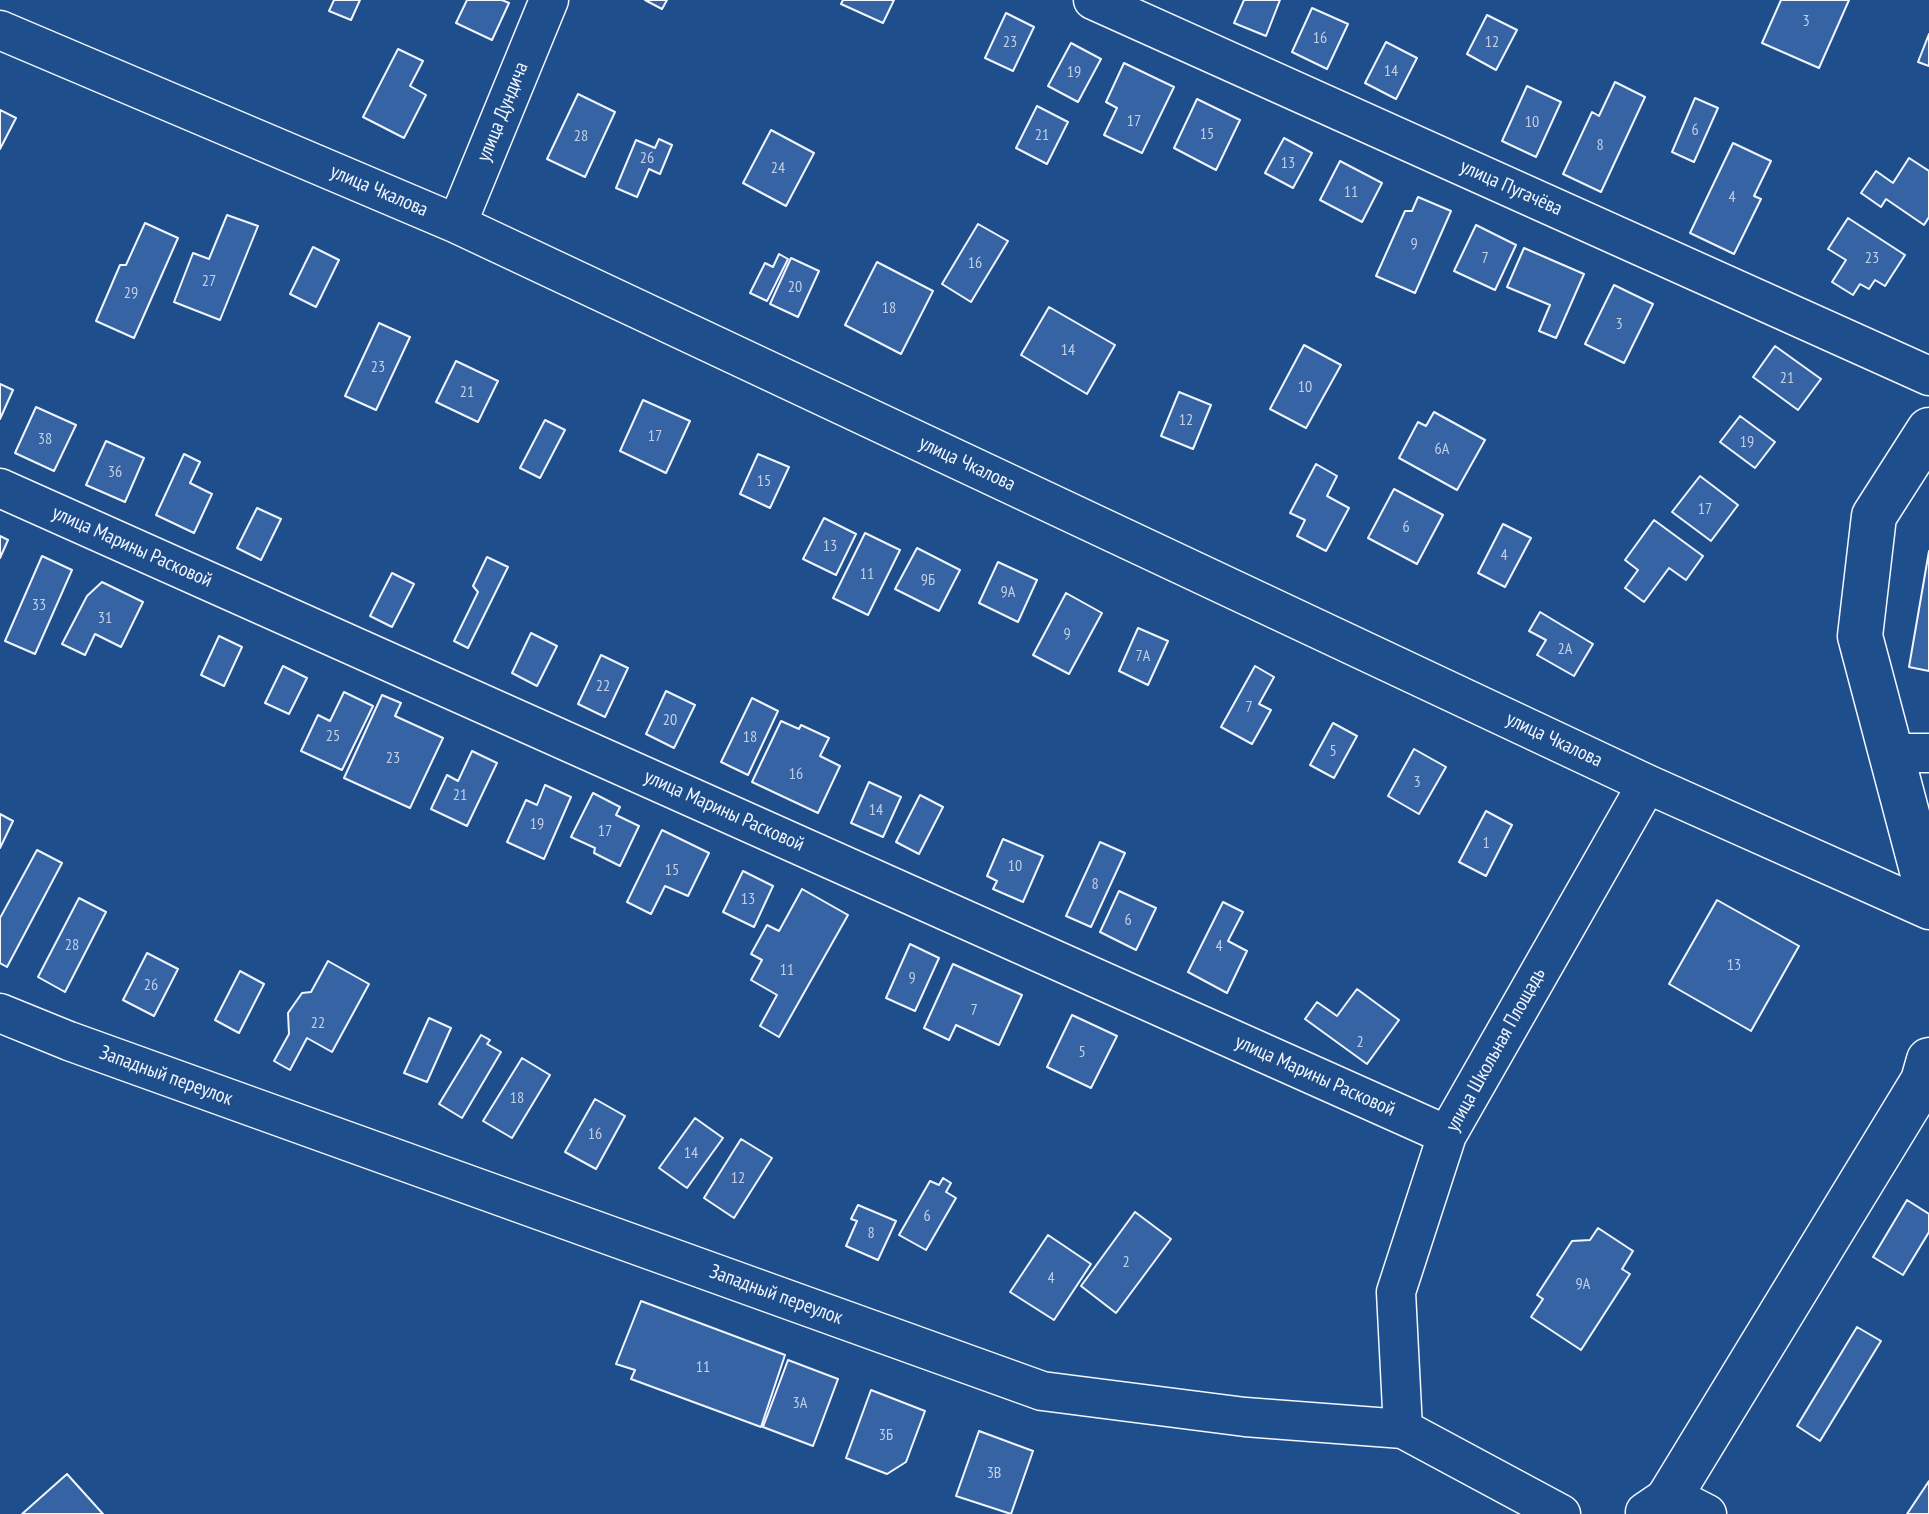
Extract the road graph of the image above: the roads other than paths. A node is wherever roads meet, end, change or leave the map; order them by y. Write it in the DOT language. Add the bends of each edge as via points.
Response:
graph roads {
  1 [pos="549,0"];
  2 [pos="1093,0"];
  3 [pos="0,30"];
  4 [pos="457,224"];
  5 [pos="1929,376"];
  6 [pos="1929,430"];
  7 [pos="0,488"];
  8 [pos="1909,753"];
  9 [pos="1647,784"];
  10 [pos="1929,897"];
  11 [pos="1929,910"];
  12 [pos="0,1013"];
  13 [pos="1929,1060"];
  14 [pos="1447,1135"];
  15 [pos="1403,1429"];
  16 [pos="1670,1509"];
  17 [pos="1561,1514"];
  1 -- 4 [label="street, улица Дундича"];
  2 -- 5 [label="street, улица Пугачёва"];
  3 -- 4 [label="street, улица Чкалова"];
  4 -- 9 [label="street, улица Чкалова"];
  6 -- 8 [label="main road" via="1874,516 1860,636"];
  7 -- 14 [label="street, улица Марины Расковой"];
  8 -- 10 [label="main road"];
  9 -- 11 [label="street, улица Чкалова"];
  9 -- 14 [label="street, улица Школьная Площадь"];
  12 -- 15 [label="street, Западный переулок" via="1042,1391 1245,1417"];
  13 -- 16 [label="main road" via="1923,1081"];
  14 -- 15 [label="street, улица Школьная Площадь" via="1396,1292"];
  15 -- 17 [label="street, Западный переулок"];
}
